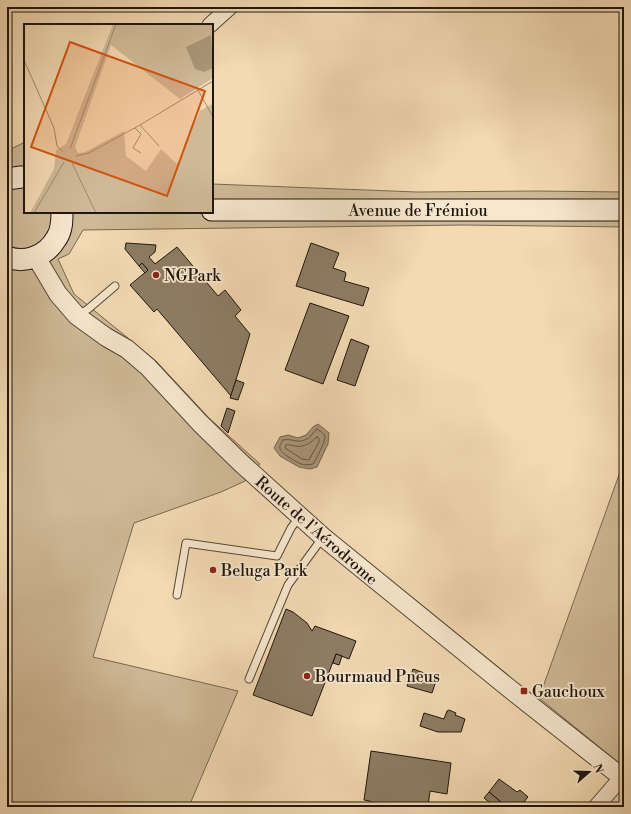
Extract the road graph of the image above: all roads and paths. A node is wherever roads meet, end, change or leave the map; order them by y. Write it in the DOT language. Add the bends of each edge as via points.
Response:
graph roads {
  1 [pos="230,7"];
  2 [pos="211,24"];
  3 [pos="24,177"];
  4 [pos="7,179"];
  5 [pos="213,210"];
  6 [pos="624,210"];
  7 [pos="62,213"];
  8 [pos="7,257"];
  9 [pos="36,257"];
  10 [pos="115,286"];
  11 [pos="77,316"];
  12 [pos="300,516"];
  13 [pos="323,537"];
  14 [pos="177,595"];
  15 [pos="249,680"];
  16 [pos="623,778"];
  17 [pos="596,807"];
  1 -- 2 [label="street"];
  3 -- 4 [label="main road"];
  5 -- 6 [label="main road, Avenue de Frémiou"];
  7 -- 9 [label="main road" via="62,226 57,239 48,250"];
  8 -- 9 [label="main road" via="24,260"];
  9 -- 11 [label="street, Route de l'Aérodrome" via="58,294"];
  10 -- 11 [label="lane"];
  11 -- 12 [label="street, Route de l'Aérodrome" via="148,366 205,428"];
  12 -- 13 [label="street, Route de l'Aérodrome"];
  12 -- 14 [label="lane" via="277,556 186,543"];
  13 -- 15 [label="lane" via="288,585"];
  13 -- 16 [label="street, Route de l'Aérodrome"];
  16 -- 17 [label="street"];
}
